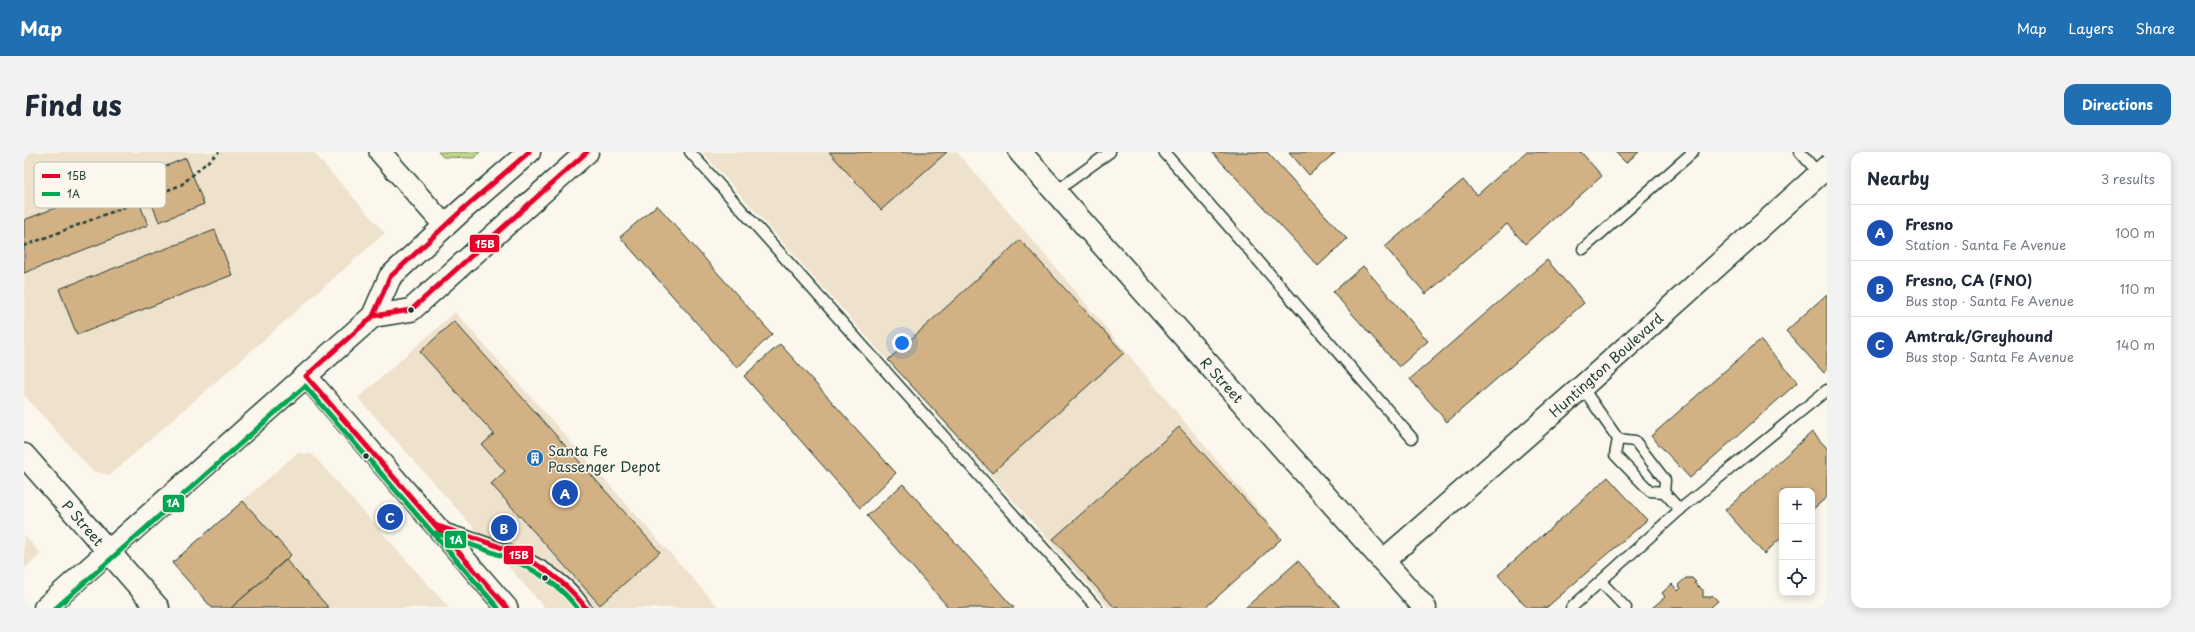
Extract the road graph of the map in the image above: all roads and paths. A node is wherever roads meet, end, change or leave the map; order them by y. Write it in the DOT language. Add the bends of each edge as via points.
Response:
graph roads {
  1 [pos="219,152"];
  2 [pos="380,152"];
  3 [pos="529,152"];
  4 [pos="587,152"];
  5 [pos="690,152"];
  6 [pos="1020,152"];
  7 [pos="1110,152"];
  8 [pos="1164,152"];
  9 [pos="1693,152"];
  10 [pos="1800,152"];
  11 [pos="1823,171"];
  12 [pos="166,191"];
  13 [pos="1056,192"];
  14 [pos="122,208"];
  15 [pos="445,226"];
  16 [pos="24,246"];
  17 [pos="1582,249"];
  18 [pos="373,316"];
  19 [pos="306,376"];
  20 [pos="1582,387"];
  21 [pos="1827,390"];
  22 [pos="1412,438"];
  23 [pos="1618,439"];
  24 [pos="24,455"];
  25 [pos="1664,492"];
  26 [pos="1680,510"];
  27 [pos="435,525"];
  28 [pos="108,551"];
  29 [pos="1383,561"];
  30 [pos="1601,582"];
  31 [pos="45,608"];
  32 [pos="158,608"];
  33 [pos="507,608"];
  34 [pos="586,608"];
  35 [pos="1097,608"];
  36 [pos="1425,608"];
  37 [pos="1571,608"];
  38 [pos="1626,608"];
  1 -- 12 [label="path" via="181,185"];
  2 -- 15 [label="street"];
  3 -- 15 [label="street"];
  4 -- 18 [label="street" via="411,310"];
  5 -- 35 [label="lane"];
  6 -- 13 [label="street, R Street"];
  7 -- 13 [label="lane"];
  8 -- 22 [label="lane"];
  9 -- 17 [label="lane"];
  10 -- 11 [label="lane"];
  11 -- 20 [label="street, Huntington Boulevard"];
  13 -- 29 [label="street, R Street"];
  14 -- 16 [label="path"];
  15 -- 18 [label="street" via="390,277"];
  18 -- 19 [label="street"];
  19 -- 27 [label="street"];
  19 -- 28 [label="street"];
  20 -- 23 [label="lane"];
  20 -- 29 [label="street, Huntington Boulevard"];
  21 -- 26 [label="lane"];
  23 -- 25 [label="lane" via="1635,441 1665,480"];
  23 -- 25 [label="lane" via="1615,455 1650,491"];
  24 -- 28 [label="street, P Street"];
  25 -- 26 [label="lane"];
  26 -- 30 [label="lane"];
  27 -- 33 [label="street"];
  27 -- 34 [label="lane" via="536,563 567,584"];
  28 -- 31 [label="street"];
  28 -- 32 [label="street, P Street"];
  29 -- 36 [label="street, R Street"];
  30 -- 37 [label="lane"];
  30 -- 38 [label="lane"];
}
